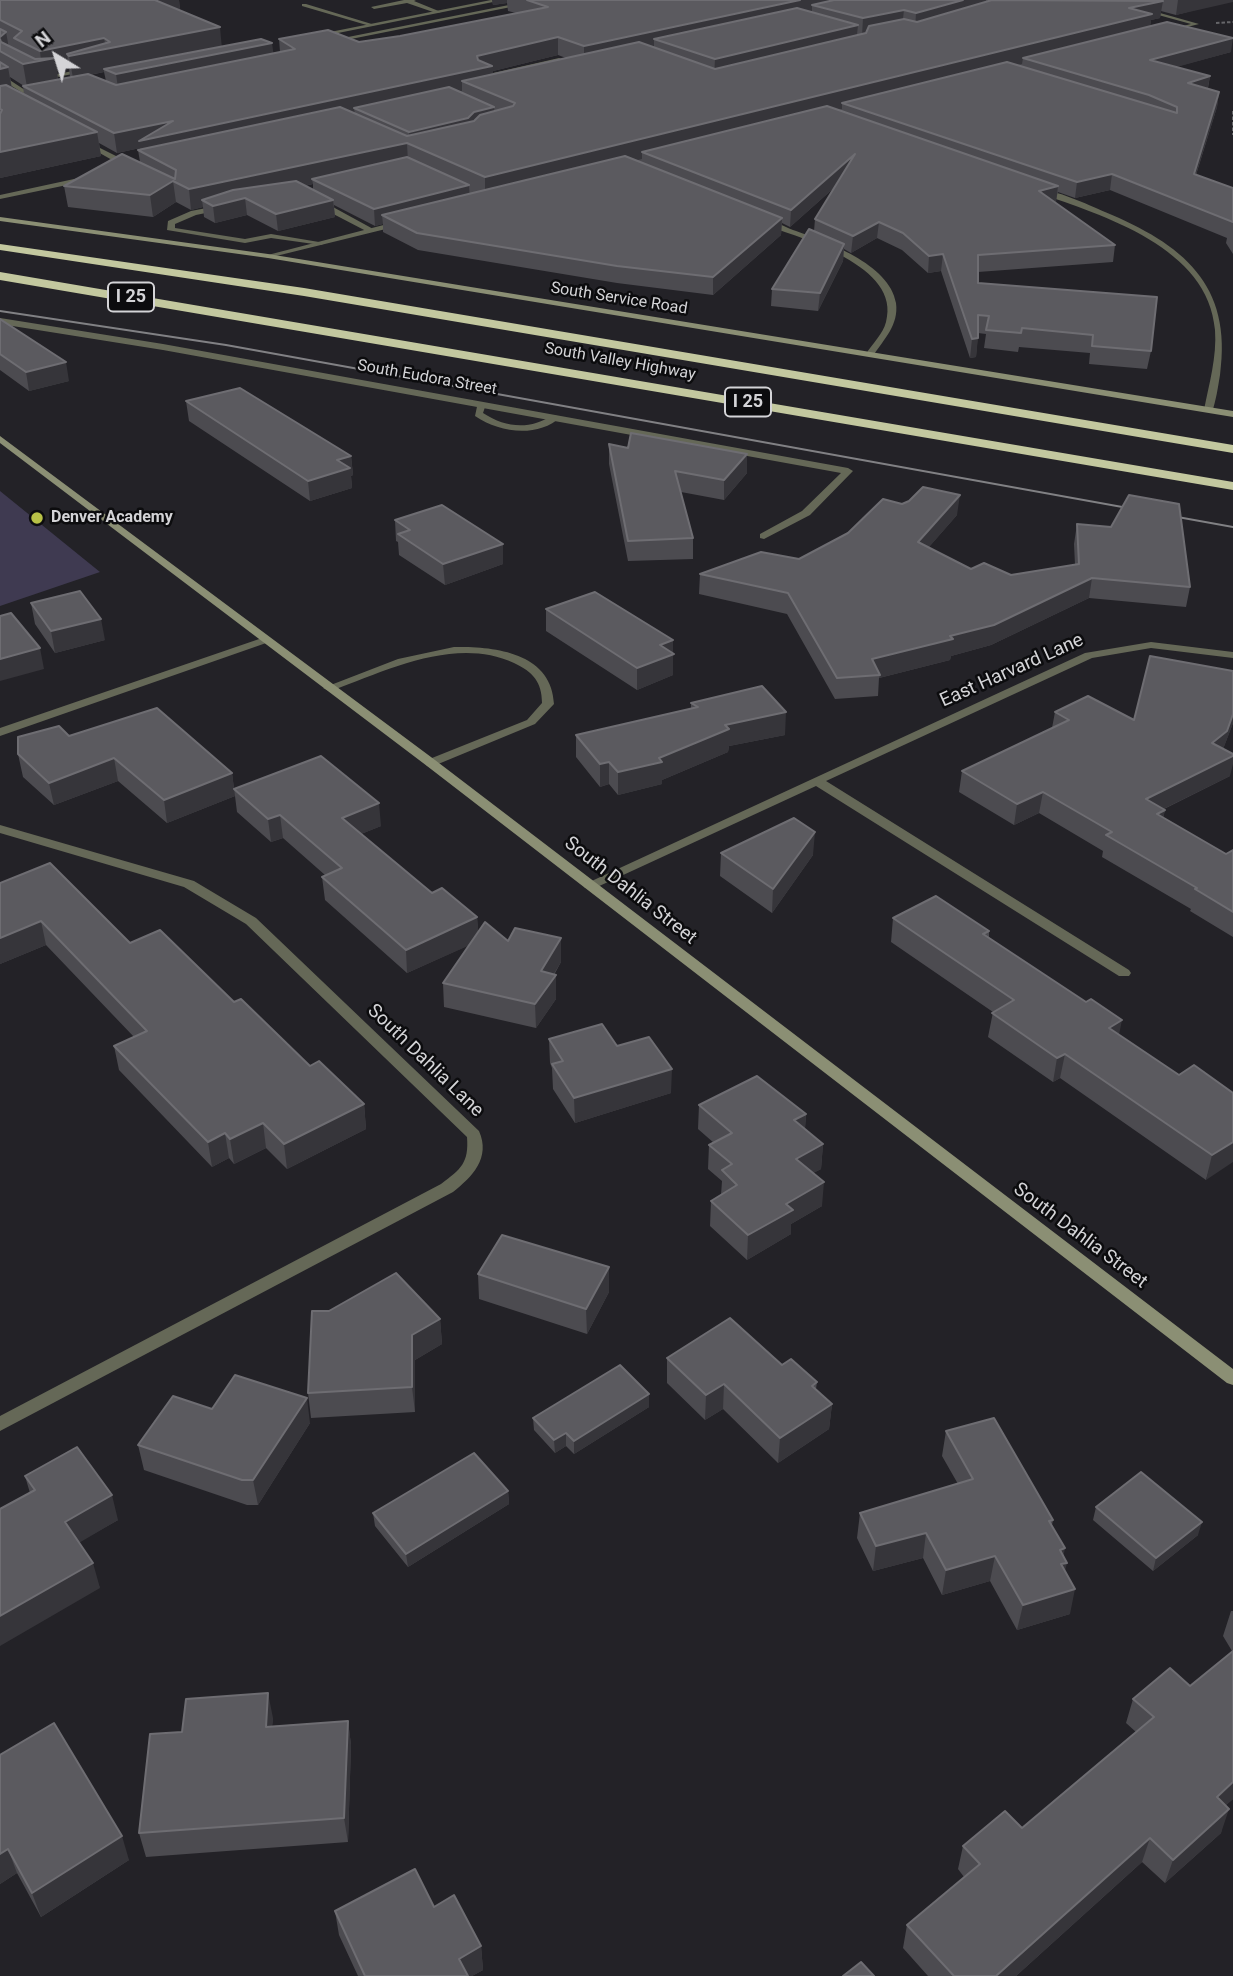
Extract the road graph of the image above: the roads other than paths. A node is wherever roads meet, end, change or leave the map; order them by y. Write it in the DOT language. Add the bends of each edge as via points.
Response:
graph roads {
  1 [pos="500,0"];
  2 [pos="543,0"];
  3 [pos="1107,0"];
  4 [pos="410,1"];
  5 [pos="304,5"];
  6 [pos="374,7"];
  7 [pos="438,12"];
  8 [pos="395,20"];
  9 [pos="372,25"];
  10 [pos="410,26"];
  11 [pos="429,33"];
  12 [pos="325,34"];
  13 [pos="1156,34"];
  14 [pos="313,36"];
  15 [pos="340,40"];
  16 [pos="315,45"];
  17 [pos="359,47"];
  18 [pos="95,68"];
  19 [pos="572,72"];
  20 [pos="0,76"];
  21 [pos="495,81"];
  22 [pos="72,83"];
  23 [pos="37,90"];
  24 [pos="25,92"];
  25 [pos="16,94"];
  26 [pos="73,136"];
  27 [pos="145,166"];
  28 [pos="131,169"];
  29 [pos="115,172"];
  30 [pos="102,175"];
  31 [pos="139,176"];
  32 [pos="1026,186"];
  33 [pos="0,197"];
  34 [pos="311,199"];
  35 [pos="230,205"];
  36 [pos="0,219"];
  37 [pos="757,219"];
  38 [pos="409,221"];
  39 [pos="171,230"];
  40 [pos="371,230"];
  41 [pos="155,239"];
  42 [pos="321,243"];
  43 [pos="0,245"];
  44 [pos="268,256"];
  45 [pos="0,276"];
  46 [pos="0,289"];
  47 [pos="262,318"];
  48 [pos="0,321"];
  49 [pos="870,354"];
  50 [pos="481,404"];
  51 [pos="1209,410"];
  52 [pos="1233,414"];
  53 [pos="556,418"];
  54 [pos="0,439"];
  55 [pos="1233,449"];
  56 [pos="1233,486"];
  57 [pos="764,536"];
  58 [pos="265,640"];
  59 [pos="1233,655"];
  60 [pos="329,688"];
  61 [pos="0,732"];
  62 [pos="431,763"];
  63 [pos="817,781"];
  64 [pos="0,830"];
  65 [pos="590,885"];
  66 [pos="1124,973"];
  67 [pos="1233,1378"];
  68 [pos="0,1424"];
  1 -- 7 [label="street"];
  2 -- 10 [label="street"];
  3 -- 13 [label="street" via="1196,23"];
  4 -- 6 [label="street"];
  4 -- 7 [label="street"];
  5 -- 9 [label="street"];
  7 -- 8 [label="street"];
  8 -- 9 [label="street"];
  8 -- 10 [label="street"];
  9 -- 12 [label="street"];
  10 -- 11 [label="street"];
  10 -- 15 [label="street"];
  12 -- 14 [label="street"];
  12 -- 15 [label="street"];
  15 -- 16 [label="street"];
  15 -- 17 [label="street"];
  18 -- 22 [label="street" via="53,76"];
  19 -- 21 [label="street" via="585,69 559,60 483,76"];
  20 -- 24 [label="street"];
  23 -- 24 [label="street"];
  24 -- 25 [label="street"];
  26 -- 28 [label="street"];
  27 -- 28 [label="street"];
  28 -- 29 [label="street"];
  28 -- 31 [label="street"];
  30 -- 33 [label="street"];
  32 -- 51 [label="street" via="1139,229 1204,281 1219,321"];
  34 -- 40 [label="street"];
  35 -- 39 [label="street" via="182,218 171,223"];
  36 -- 41 [label="street, South Service Road"];
  37 -- 49 [label="street" via="834,250 876,273 892,297 891,323"];
  38 -- 40 [label="street"];
  39 -- 41 [label="street"];
  39 -- 42 [label="street" via="244,241 271,236"];
  40 -- 42 [label="street"];
  41 -- 44 [label="street, South Service Road"];
  42 -- 44 [label="street"];
  43 -- 55 [label="highway, South Valley Highway / I 25"];
  44 -- 49 [label="street, South Service Road"];
  45 -- 47 [label="highway, South Valley Highway / I 25"];
  46 -- 47 [label="highway"];
  47 -- 56 [label="highway, South Valley Highway / I 25"];
  48 -- 50 [label="street, South Eudora Street"];
  49 -- 51 [label="street, South Service Road"];
  50 -- 53 [label="street, South Eudora Street"];
  50 -- 53 [label="street" via="478,414 484,420 540,428"];
  51 -- 52 [label="street, South Service Road"];
  53 -- 57 [label="street, South Eudora Street" via="848,471 806,513"];
  54 -- 58 [label="street, South Dahlia Street"];
  58 -- 60 [label="street, South Dahlia Street"];
  58 -- 61 [label="street"];
  59 -- 63 [label="street, East Harvard Lane" via="1151,645 1089,655"];
  60 -- 62 [label="street, South Dahlia Street"];
  60 -- 62 [label="street" via="394,665 472,650 500,652 537,671 548,686 548,704 531,722"];
  62 -- 65 [label="street, South Dahlia Street"];
  63 -- 65 [label="street, East Harvard Lane"];
  63 -- 66 [label="street"];
  64 -- 68 [label="street, South Dahlia Lane" via="189,884 251,921 474,1135 476,1152 472,1169 447,1188"];
  65 -- 67 [label="street, South Dahlia Street"];
}
